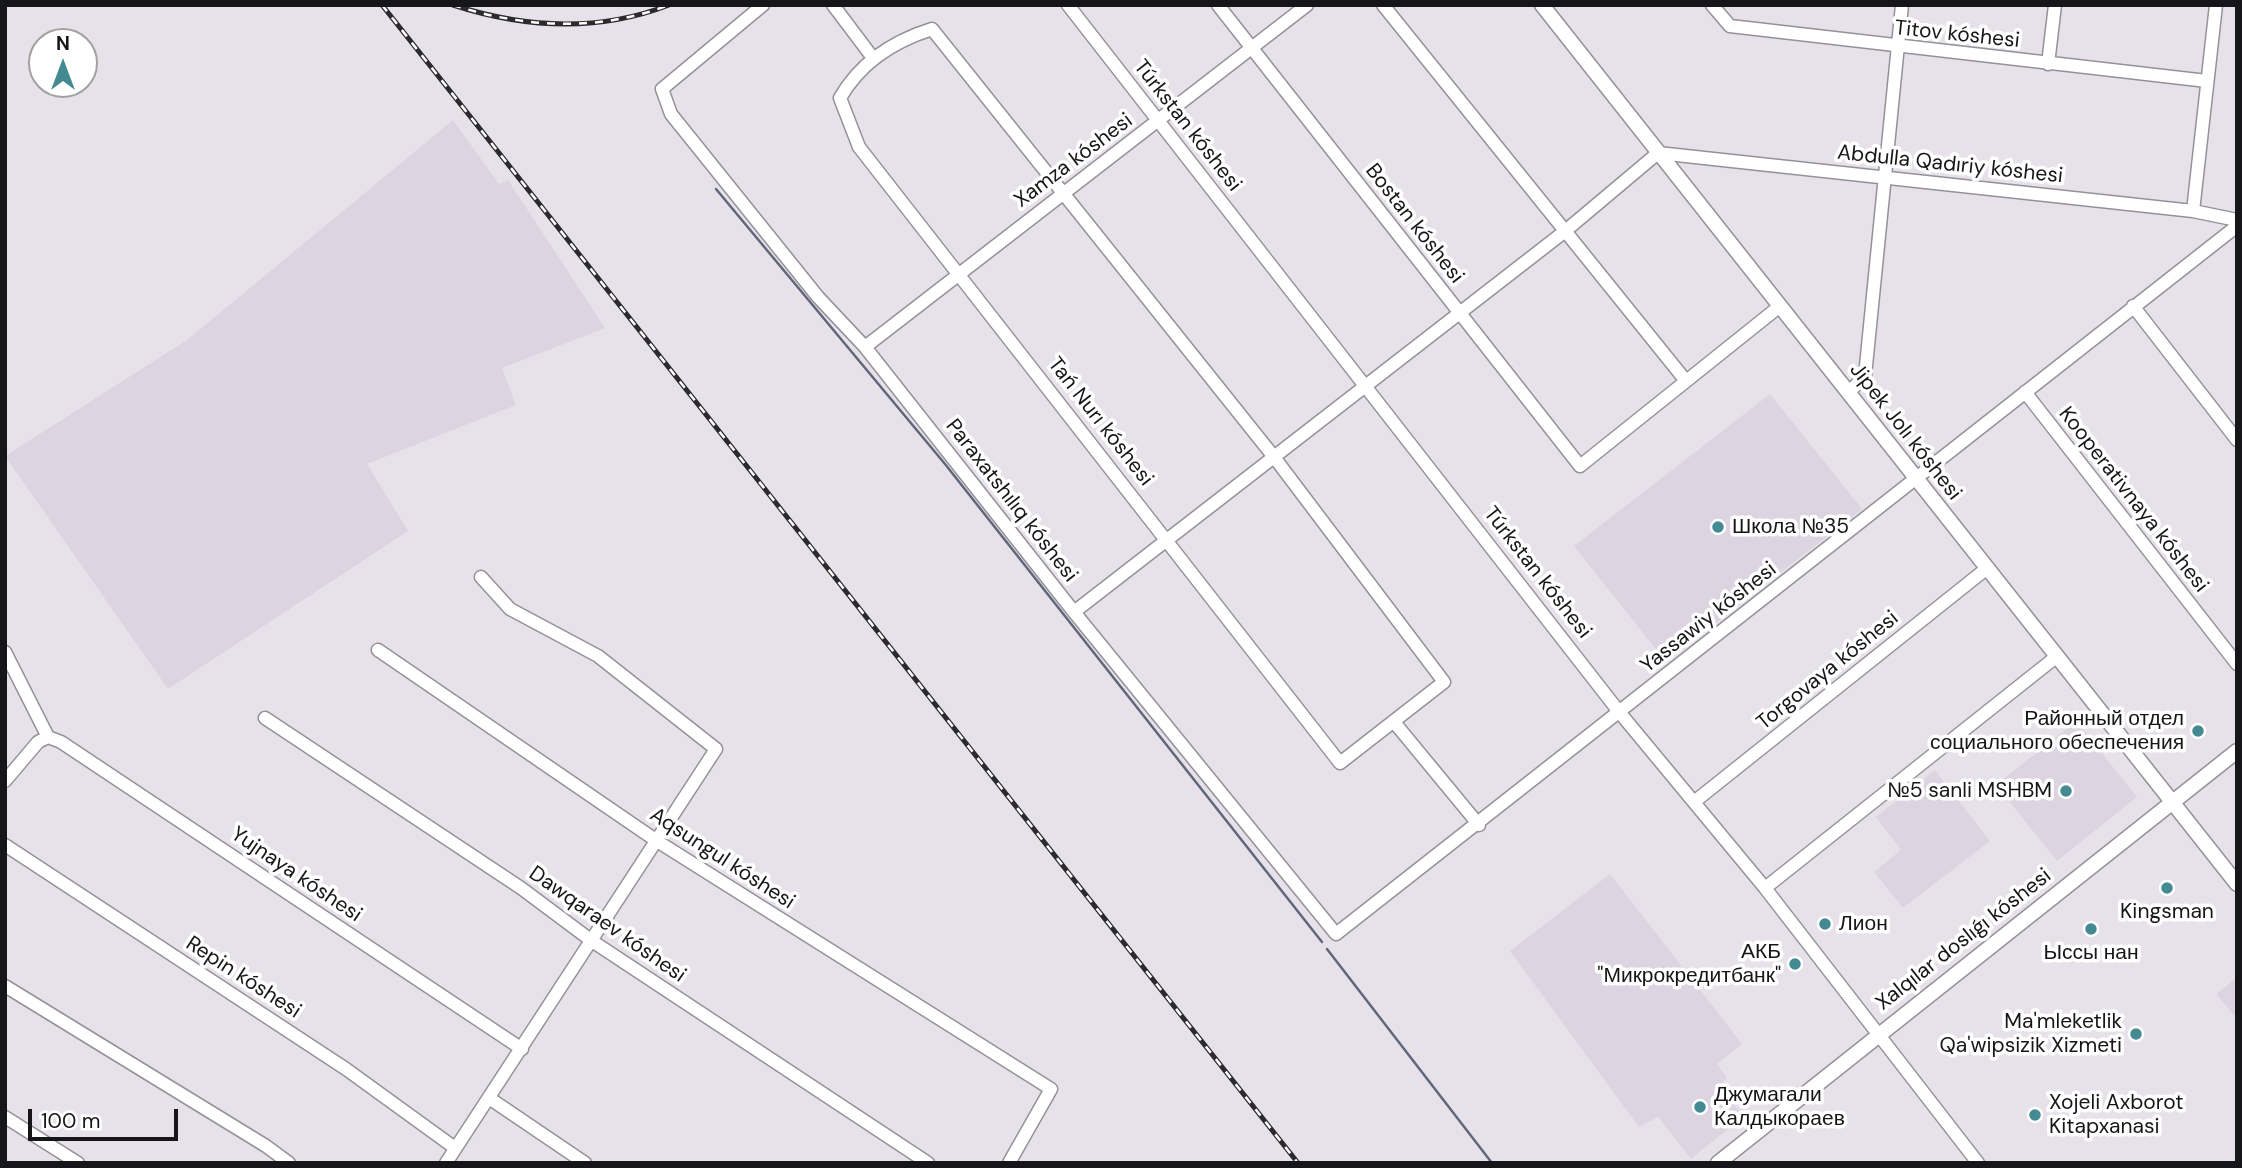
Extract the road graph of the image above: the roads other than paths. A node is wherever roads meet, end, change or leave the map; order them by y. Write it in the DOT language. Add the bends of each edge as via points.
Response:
graph roads {
  1 [pos="762,5"];
  2 [pos="833,5"];
  3 [pos="1068,5"];
  4 [pos="1218,5"];
  5 [pos="1307,5"];
  6 [pos="1383,5"];
  7 [pos="1542,5"];
  8 [pos="1712,5"];
  9 [pos="1902,5"];
  10 [pos="2055,5"];
  11 [pos="2216,5"];
  12 [pos="1253,48"];
  13 [pos="1897,48"];
  14 [pos="873,58"];
  15 [pos="2048,64"];
  16 [pos="2207,81"];
  17 [pos="1159,121"];
  18 [pos="1658,153"];
  19 [pos="1883,176"];
  20 [pos="1064,192"];
  21 [pos="2193,211"];
  22 [pos="2237,220"];
  23 [pos="2237,226"];
  24 [pos="1564,232"];
  25 [pos="959,273"];
  26 [pos="1780,306"];
  27 [pos="2133,306"];
  28 [pos="1459,313"];
  29 [pos="865,347"];
  30 [pos="1686,381"];
  31 [pos="1367,385"];
  32 [pos="2025,392"];
  33 [pos="1848,393"];
  34 [pos="2237,440"];
  35 [pos="1273,457"];
  36 [pos="1916,478"];
  37 [pos="1168,540"];
  38 [pos="1986,569"];
  39 [pos="481,578"];
  40 [pos="1074,612"];
  41 [pos="378,650"];
  42 [pos="5,652"];
  43 [pos="2056,657"];
  44 [pos="2237,664"];
  45 [pos="1620,713"];
  46 [pos="265,718"];
  47 [pos="1394,722"];
  48 [pos="48,737"];
  49 [pos="2237,751"];
  50 [pos="5,781"];
  51 [pos="1694,802"];
  52 [pos="2172,803"];
  53 [pos="1479,825"];
  54 [pos="657,841"];
  55 [pos="5,845"];
  56 [pos="2237,884"];
  57 [pos="1765,888"];
  58 [pos="1336,934"];
  59 [pos="592,941"];
  60 [pos="5,986"];
  61 [pos="1877,1036"];
  62 [pos="522,1049"];
  63 [pos="489,1098"];
  64 [pos="5,1117"];
  65 [pos="456,1148"];
  66 [pos="78,1163"];
  67 [pos="289,1163"];
  68 [pos="446,1163"];
  69 [pos="585,1163"];
  70 [pos="928,1163"];
  71 [pos="1009,1163"];
  72 [pos="1718,1163"];
  73 [pos="1978,1163"];
  1 -- 29 [label="street, Paraxatshılıq kóshesi" via="662,89 671,114 818,297"];
  2 -- 14 [label="street"];
  3 -- 17 [label="street, Túrkstan kóshesi"];
  4 -- 12 [label="street, Bostan kóshesi"];
  5 -- 12 [label="street, Xamza kóshesi"];
  6 -- 24 [label="street"];
  7 -- 18 [label="street, Jipek Jolı kóshesi"];
  8 -- 13 [label="street, Titov kóshesi" via="1730,26"];
  9 -- 13 [label="street"];
  10 -- 15 [label="street"];
  11 -- 16 [label="street"];
  12 -- 17 [label="street, Xamza kóshesi"];
  12 -- 28 [label="street, Bostan kóshesi"];
  13 -- 15 [label="street, Titov kóshesi"];
  13 -- 19 [label="street"];
  14 -- 20 [label="street" via="932,29"];
  14 -- 25 [label="street, Tań Nurı kóshesi" via="840,98 859,147"];
  15 -- 16 [label="street, Titov kóshesi"];
  16 -- 21 [label="street"];
  17 -- 20 [label="street, Xamza kóshesi"];
  17 -- 31 [label="street, Túrkstan kóshesi"];
  18 -- 19 [label="street, Abdulla Qadıriy kóshesi"];
  18 -- 24 [label="street"];
  18 -- 26 [label="street, Jipek Jolı kóshesi"];
  19 -- 21 [label="street, Abdulla Qadıriy kóshesi"];
  19 -- 33 [label="street" via="1865,376"];
  20 -- 25 [label="street, Xamza kóshesi"];
  20 -- 35 [label="street"];
  21 -- 22 [label="street, Abdulla Qadıriy kóshesi"];
  23 -- 27 [label="street, Yassawiy kóshesi"];
  24 -- 28 [label="street"];
  24 -- 30 [label="street"];
  25 -- 29 [label="street, Xamza kóshesi"];
  25 -- 37 [label="street, Tań Nurı kóshesi"];
  26 -- 30 [label="street"];
  26 -- 33 [label="street, Jipek Jolı kóshesi"];
  27 -- 32 [label="street, Yassawiy kóshesi"];
  27 -- 34 [label="street"];
  28 -- 30 [label="street, Bostan kóshesi" via="1580,466"];
  28 -- 31 [label="street"];
  29 -- 40 [label="street, Paraxatshılıq kóshesi"];
  31 -- 35 [label="street"];
  31 -- 45 [label="street, Túrkstan kóshesi"];
  32 -- 36 [label="street, Yassawiy kóshesi"];
  32 -- 44 [label="street, Kooperativnaya kóshesi"];
  33 -- 36 [label="street, Jipek Jolı kóshesi"];
  35 -- 37 [label="street"];
  35 -- 47 [label="street" via="1444,682"];
  36 -- 38 [label="street, Jipek Jolı kóshesi"];
  36 -- 45 [label="street, Yassawiy kóshesi"];
  37 -- 40 [label="street"];
  37 -- 47 [label="street, Tań Nurı kóshesi" via="1340,763"];
  38 -- 43 [label="street, Jipek Jolı kóshesi"];
  38 -- 51 [label="street, Torgovaya kóshesi"];
  39 -- 54 [label="street" via="510,609 598,656 716,749"];
  40 -- 58 [label="street, Paraxatshılıq kóshesi"];
  41 -- 54 [label="street, Aqsungul kóshesi"];
  42 -- 48 [label="street"];
  43 -- 52 [label="street, Jipek Jolı kóshesi"];
  43 -- 57 [label="street"];
  45 -- 51 [label="street, Túrkstan kóshesi"];
  45 -- 53 [label="street, Yassawiy kóshesi"];
  46 -- 59 [label="street, Dawqaraev kóshesi" via="521,888"];
  47 -- 53 [label="street"];
  48 -- 50 [label="street" via="38,742"];
  48 -- 62 [label="street, Yujnaya kóshesi"];
  49 -- 52 [label="street, Xalqılar doslıǵı kóshesi"];
  51 -- 57 [label="street, Túrkstan kóshesi"];
  52 -- 56 [label="street, Jipek Jolı kóshesi"];
  52 -- 61 [label="street, Xalqılar doslıǵı kóshesi"];
  53 -- 58 [label="street, Yassawiy kóshesi"];
  54 -- 59 [label="street"];
  54 -- 71 [label="street, Aqsungul kóshesi" via="1051,1089"];
  55 -- 65 [label="street, Repin kóshesi" via="346,1069"];
  57 -- 61 [label="street, Túrkstan kóshesi"];
  59 -- 62 [label="street"];
  59 -- 70 [label="street, Dawqaraev kóshesi"];
  60 -- 67 [label="street"];
  61 -- 72 [label="street, Xalqılar doslıǵı kóshesi"];
  61 -- 73 [label="street, Túrkstan kóshesi"];
  62 -- 63 [label="street"];
  63 -- 65 [label="street"];
  63 -- 69 [label="street"];
  64 -- 66 [label="street"];
  65 -- 68 [label="street"];
}
